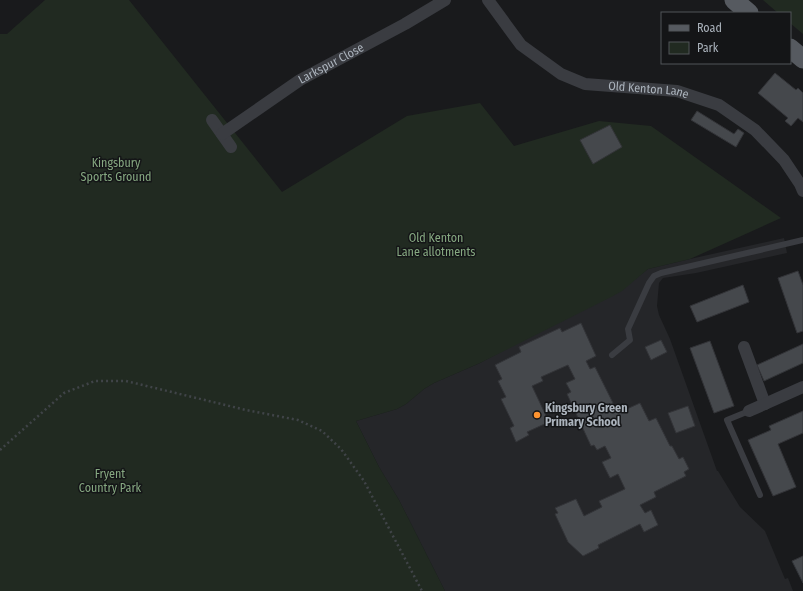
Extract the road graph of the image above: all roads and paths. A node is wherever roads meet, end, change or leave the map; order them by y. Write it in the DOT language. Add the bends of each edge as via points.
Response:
graph roads {
  1 [pos="445,0"];
  2 [pos="488,0"];
  3 [pos="734,0"];
  4 [pos="748,12"];
  5 [pos="791,49"];
  6 [pos="803,59"];
  7 [pos="212,120"];
  8 [pos="222,134"];
  9 [pos="231,148"];
  10 [pos="803,190"];
  11 [pos="803,240"];
  12 [pos="744,347"];
  13 [pos="612,355"];
  14 [pos="803,387"];
  15 [pos="765,404"];
  16 [pos="749,411"];
  17 [pos="0,450"];
  18 [pos="760,495"];
  19 [pos="422,591"];
  1 -- 8 [label="street, Larkspur Close" via="300,80"];
  2 -- 10 [label="street, Old Kenton Lane" via="521,45 561,74 585,84 677,91 719,105 755,130 784,160"];
  3 -- 4 [label="main road"];
  5 -- 6 [label="main road"];
  7 -- 8 [label="street"];
  8 -- 9 [label="street"];
  11 -- 13 [label="lane" via="654,276 628,330 630,340"];
  12 -- 15 [label="street"];
  14 -- 15 [label="street"];
  15 -- 16 [label="street"];
  16 -- 18 [label="lane" via="728,420"];
  17 -- 19 [label="path" via="64,393 95,381 126,381 298,420 322,431 341,449 364,482"];
}
